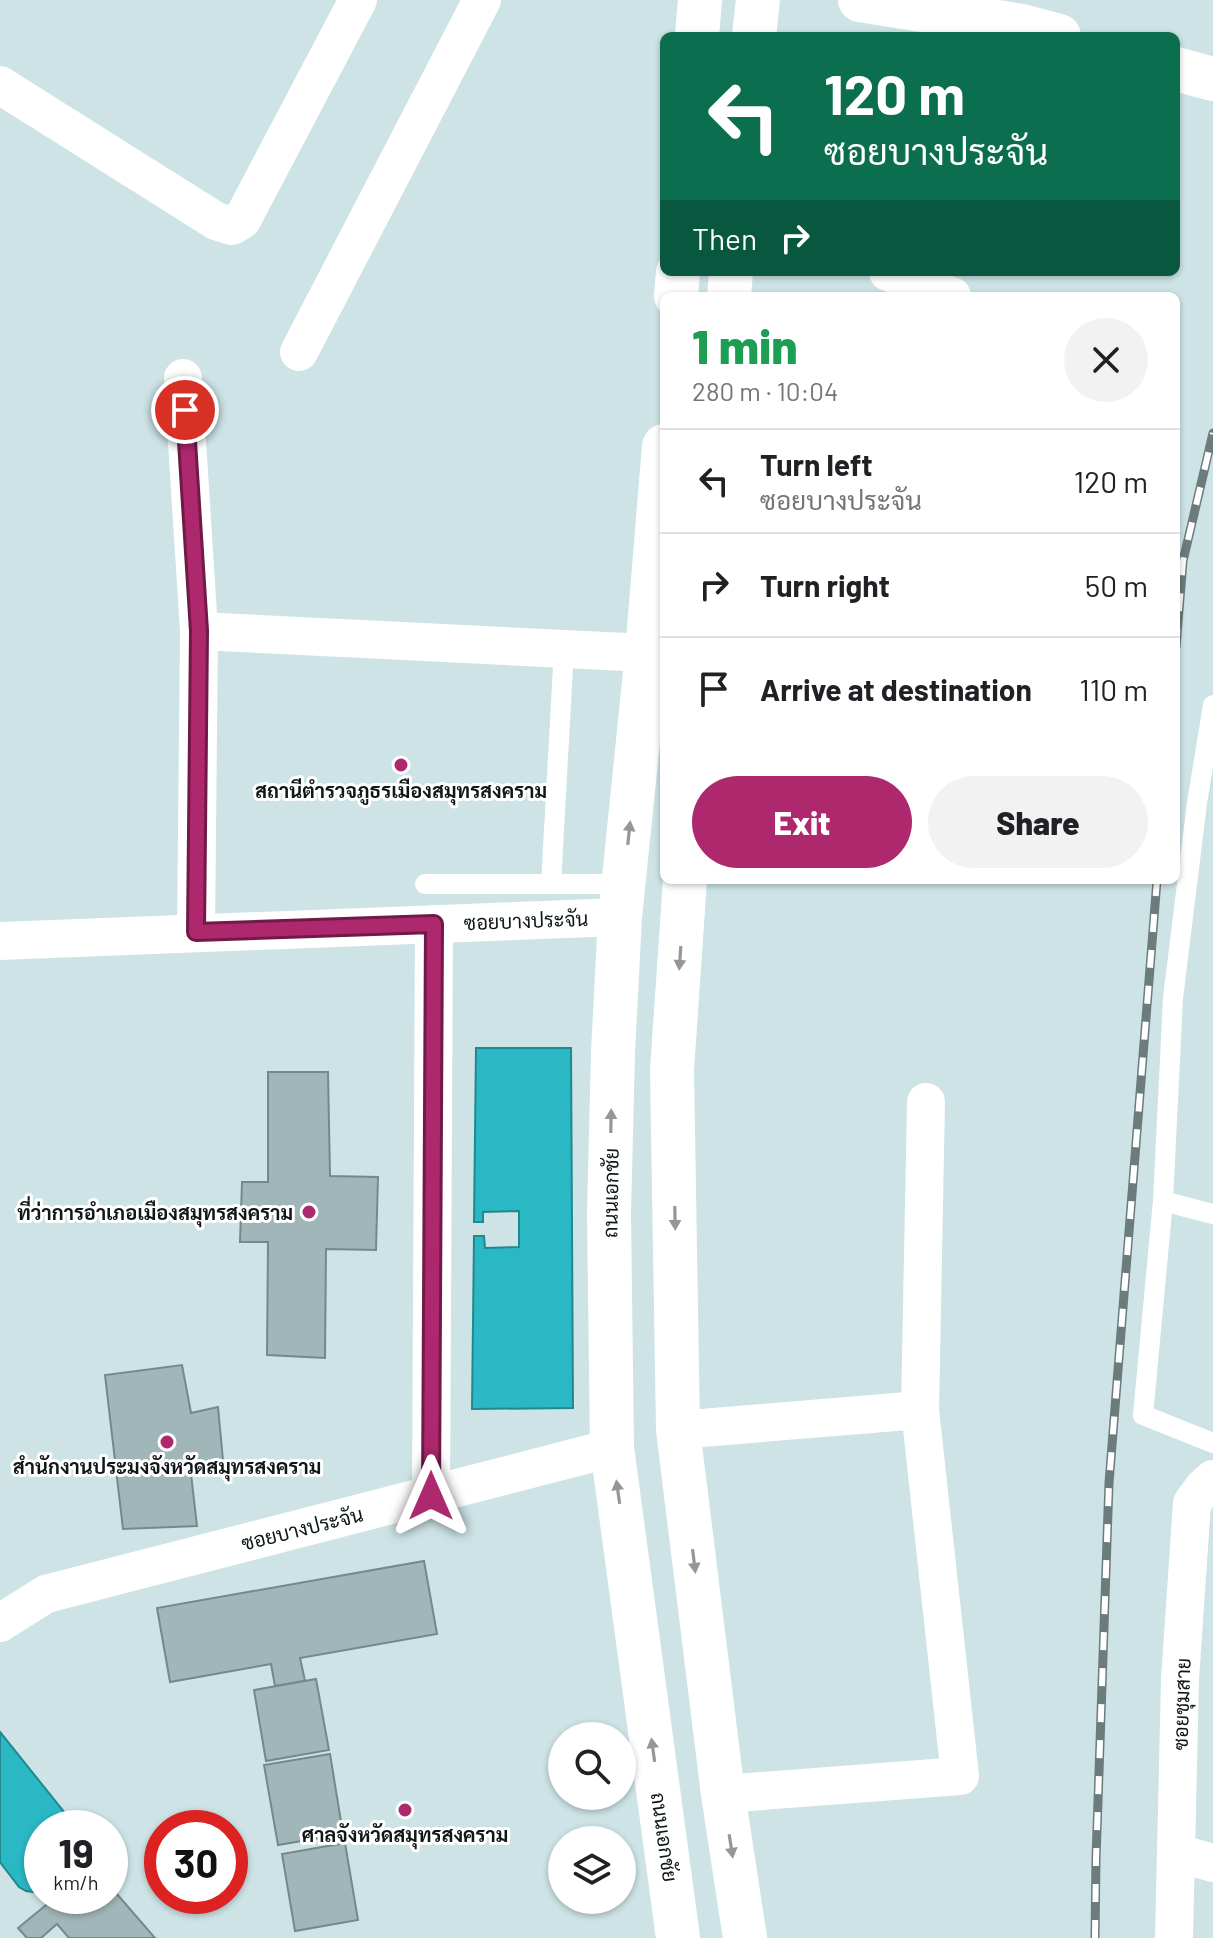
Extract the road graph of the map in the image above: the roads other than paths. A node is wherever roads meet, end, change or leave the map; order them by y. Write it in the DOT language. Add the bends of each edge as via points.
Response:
graph roads {
  1 [pos="358,0"];
  2 [pos="482,0"];
  3 [pos="700,0"];
  4 [pos="758,0"];
  5 [pos="860,0"];
  6 [pos="697,32"];
  7 [pos="754,32"];
  8 [pos="1044,32"];
  9 [pos="1180,70"];
  10 [pos="1213,79"];
  11 [pos="0,85"];
  12 [pos="899,276"];
  13 [pos="941,292"];
  14 [pos="299,352"];
  15 [pos="183,378"];
  16 [pos="660,495"];
  17 [pos="199,631"];
  18 [pos="564,649"];
  19 [pos="647,653"];
  20 [pos="1213,705"];
  21 [pos="425,884"];
  22 [pos="551,884"];
  23 [pos="685,884"];
  24 [pos="622,901"];
  25 [pos="434,924"];
  26 [pos="196,932"];
  27 [pos="0,941"];
  28 [pos="926,1102"];
  29 [pos="1163,1201"];
  30 [pos="1213,1214"];
  31 [pos="920,1410"];
  32 [pos="678,1430"];
  33 [pos="1213,1443"];
  34 [pos="612,1448"];
  35 [pos="1213,1479"];
  36 [pos="431,1496"];
  37 [pos="0,1623"];
  38 [pos="1197,1676"];
  39 [pos="723,1794"];
  40 [pos="1195,1858"];
  41 [pos="678,1938"];
  42 [pos="745,1938"];
  43 [pos="1174,1938"];
  1 -- 11 [label="street" via="242,220 232,226 216,221"];
  2 -- 14 [label="street"];
  3 -- 6 [label="main road"];
  4 -- 7 [label="main road"];
  5 -- 8 [label="main road"];
  9 -- 10 [label="main road"];
  12 -- 13 [label="street"];
  15 -- 17 [label="street"];
  16 -- 19 [label="main road, ถนนเอกชัย"];
  17 -- 18 [label="street"];
  17 -- 26 [label="street"];
  18 -- 19 [label="street"];
  18 -- 22 [label="lane"];
  24 -- 19 [label="main road, ถนนเอกชัย, one-way"];
  20 -- 29 [label="lane" via="1173,998"];
  21 -- 22 [label="lane"];
  22 -- 24 [label="lane"];
  23 -- 32 [label="main road, one-way" via="672,1070"];
  24 -- 25 [label="street, ซอยบางประจัน"];
  34 -- 24 [label="main road, ถนนเอกชัย, one-way" via="609,1214"];
  25 -- 26 [label="street, ซอยบางประจัน"];
  25 -- 36 [label="street"];
  26 -- 27 [label="street, ซอยบางประจัน"];
  28 -- 31 [label="street"];
  29 -- 30 [label="lane"];
  29 -- 33 [label="lane" via="1143,1415"];
  31 -- 32 [label="street"];
  31 -- 39 [label="street" via="960,1776"];
  32 -- 39 [label="main road, one-way"];
  34 -- 36 [label="street, ซอยบางประจัน"];
  41 -- 34 [label="main road, ถนนเอกชัย, one-way"];
  35 -- 38 [label="street, ซอยชุมสาย" via="1192,1503"];
  36 -- 37 [label="street, ซอยบางประจัน" via="46,1594"];
  38 -- 40 [label="street, ซอยชุมสาย"];
  39 -- 42 [label="main road, one-way"];
  40 -- 43 [label="street, ซอยชุมสาย"];
}
